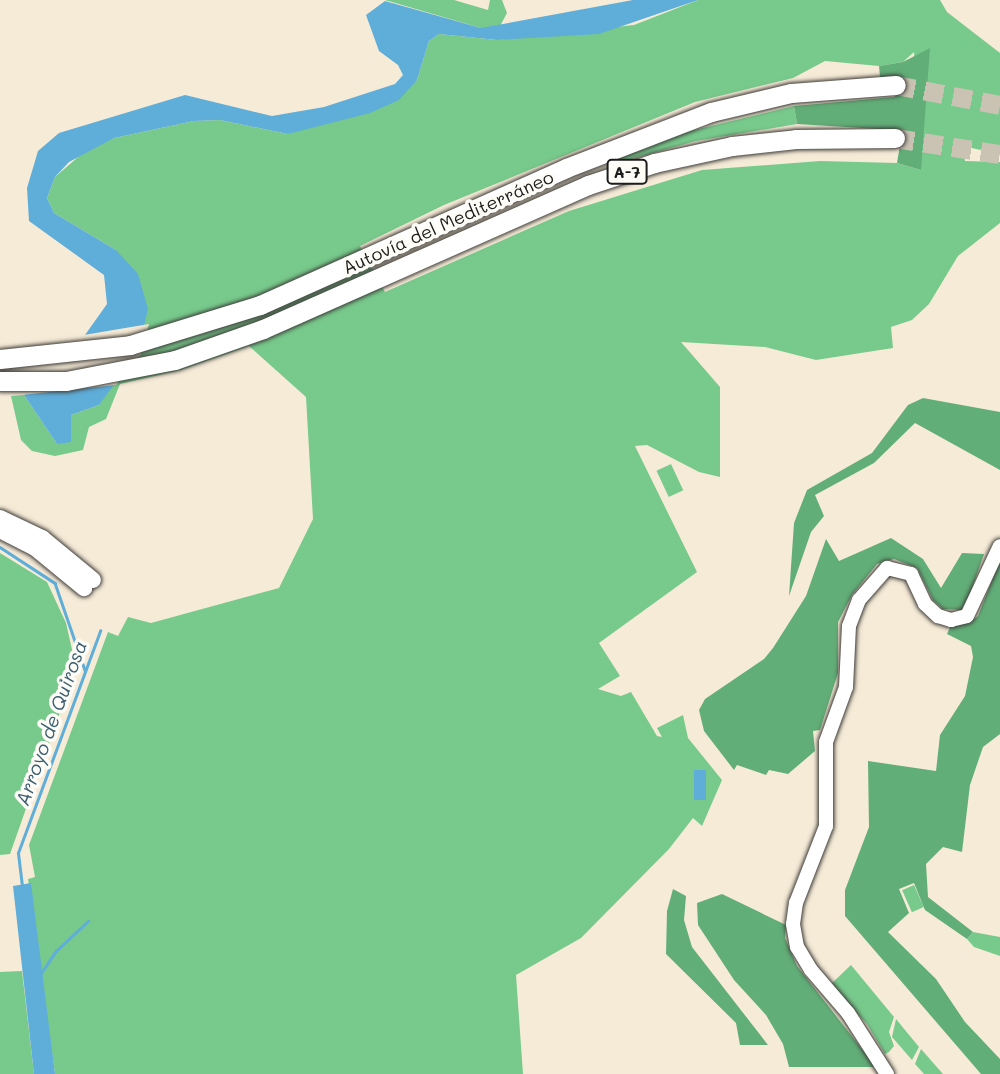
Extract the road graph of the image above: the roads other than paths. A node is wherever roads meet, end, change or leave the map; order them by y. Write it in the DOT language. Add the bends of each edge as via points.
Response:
graph roads {
  1 [pos="896,85"];
  2 [pos="895,138"];
  3 [pos="371,268"];
  4 [pos="195,327"];
  5 [pos="0,349"];
  6 [pos="0,359"];
  7 [pos="0,381"];
  8 [pos="66,381"];
  9 [pos="0,387"];
  10 [pos="0,518"];
  11 [pos="0,530"];
  12 [pos="1000,546"];
  13 [pos="887,1074"];
  1 -- 3 [label="highway, Autovía del Mediterráneo / A-7" via="791,93 712,112 566,168"];
  2 -- 3 [label="highway, Autovía del Mediterráneo / A-7" via="796,139 732,146 654,163"];
  3 -- 4 [label="highway, Autovía del Mediterráneo / A-7"];
  3 -- 8 [label="highway, Autovía del Mediterráneo / A-7" via="263,329 175,360"];
  4 -- 5 [label="highway"];
  4 -- 6 [label="highway, Autovía del Mediterráneo / A-7" via="130,345"];
  7 -- 8 [label="highway, Autovía del Mediterráneo / A-7"];
  8 -- 9 [label="highway"];
  10 -- 11 [label="main road" via="42,538 88,584"];
  12 -- 13 [label="street" via="967,616 951,620 939,616 925,604 911,574 887,568 862,596 849,626 846,687 826,742 826,826 802,885 793,924 797,947 811,970 848,1013"];
}
